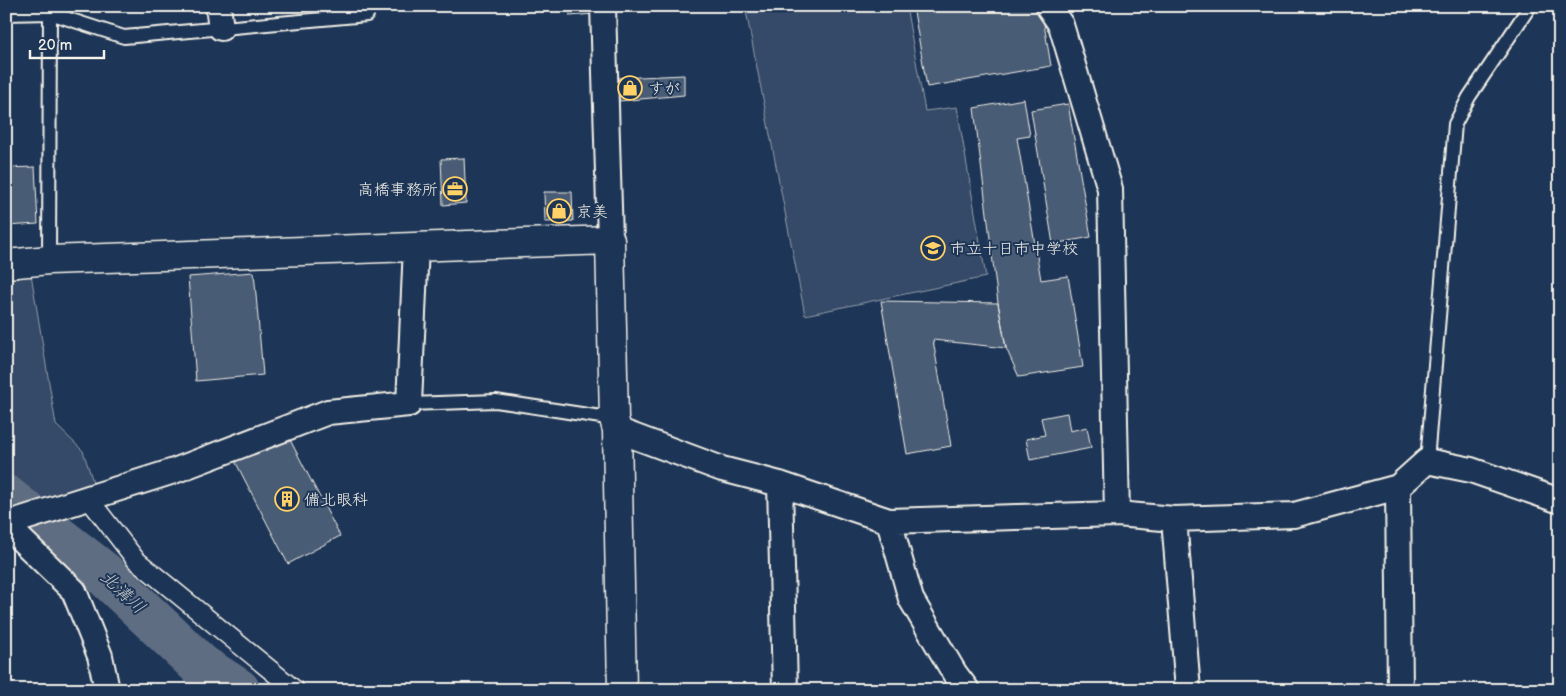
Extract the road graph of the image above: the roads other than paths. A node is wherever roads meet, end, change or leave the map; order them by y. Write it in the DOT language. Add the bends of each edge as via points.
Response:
graph roads {
  1 [pos="603,6"];
  2 [pos="1048,6"];
  3 [pos="1530,6"];
  4 [pos="50,13"];
  5 [pos="6,14"];
  6 [pos="367,15"];
  7 [pos="219,17"];
  8 [pos="610,240"];
  9 [pos="416,246"];
  10 [pos="49,260"];
  11 [pos="6,264"];
  12 [pos="410,404"];
  13 [pos="616,424"];
  14 [pos="1427,462"];
  15 [pos="780,484"];
  16 [pos="1398,487"];
  17 [pos="88,498"];
  18 [pos="1560,501"];
  19 [pos="1117,514"];
  20 [pos="1174,519"];
  21 [pos="888,521"];
  22 [pos="6,525"];
  23 [pos="107,690"];
  24 [pos="295,690"];
  25 [pos="622,690"];
  26 [pos="785,690"];
  27 [pos="967,690"];
  28 [pos="1188,690"];
  29 [pos="1400,690"];
  1 -- 8 [label="street"];
  2 -- 19 [label="street" via="1061,25 1110,189"];
  3 -- 14 [label="lane" via="1469,97 1455,124"];
  4 -- 5 [label="lane"];
  4 -- 7 [label="lane" via="124,37"];
  4 -- 10 [label="lane"];
  6 -- 7 [label="lane"];
  8 -- 9 [label="street"];
  8 -- 13 [label="street"];
  9 -- 10 [label="street"];
  9 -- 12 [label="street"];
  10 -- 11 [label="street"];
  12 -- 13 [label="lane" via="496,401"];
  12 -- 17 [label="street" via="328,412 174,471"];
  13 -- 15 [label="street" via="722,468"];
  13 -- 25 [label="street"];
  14 -- 16 [label="street"];
  14 -- 18 [label="street" via="1471,470"];
  15 -- 21 [label="street"];
  15 -- 26 [label="street"];
  16 -- 20 [label="street" via="1294,515"];
  16 -- 29 [label="street"];
  17 -- 22 [label="street"];
  17 -- 24 [label="street" via="136,560"];
  19 -- 20 [label="street"];
  19 -- 21 [label="street"];
  20 -- 28 [label="street"];
  21 -- 27 [label="street" via="911,599"];
  22 -- 23 [label="street" via="74,592 100,656"];
}
